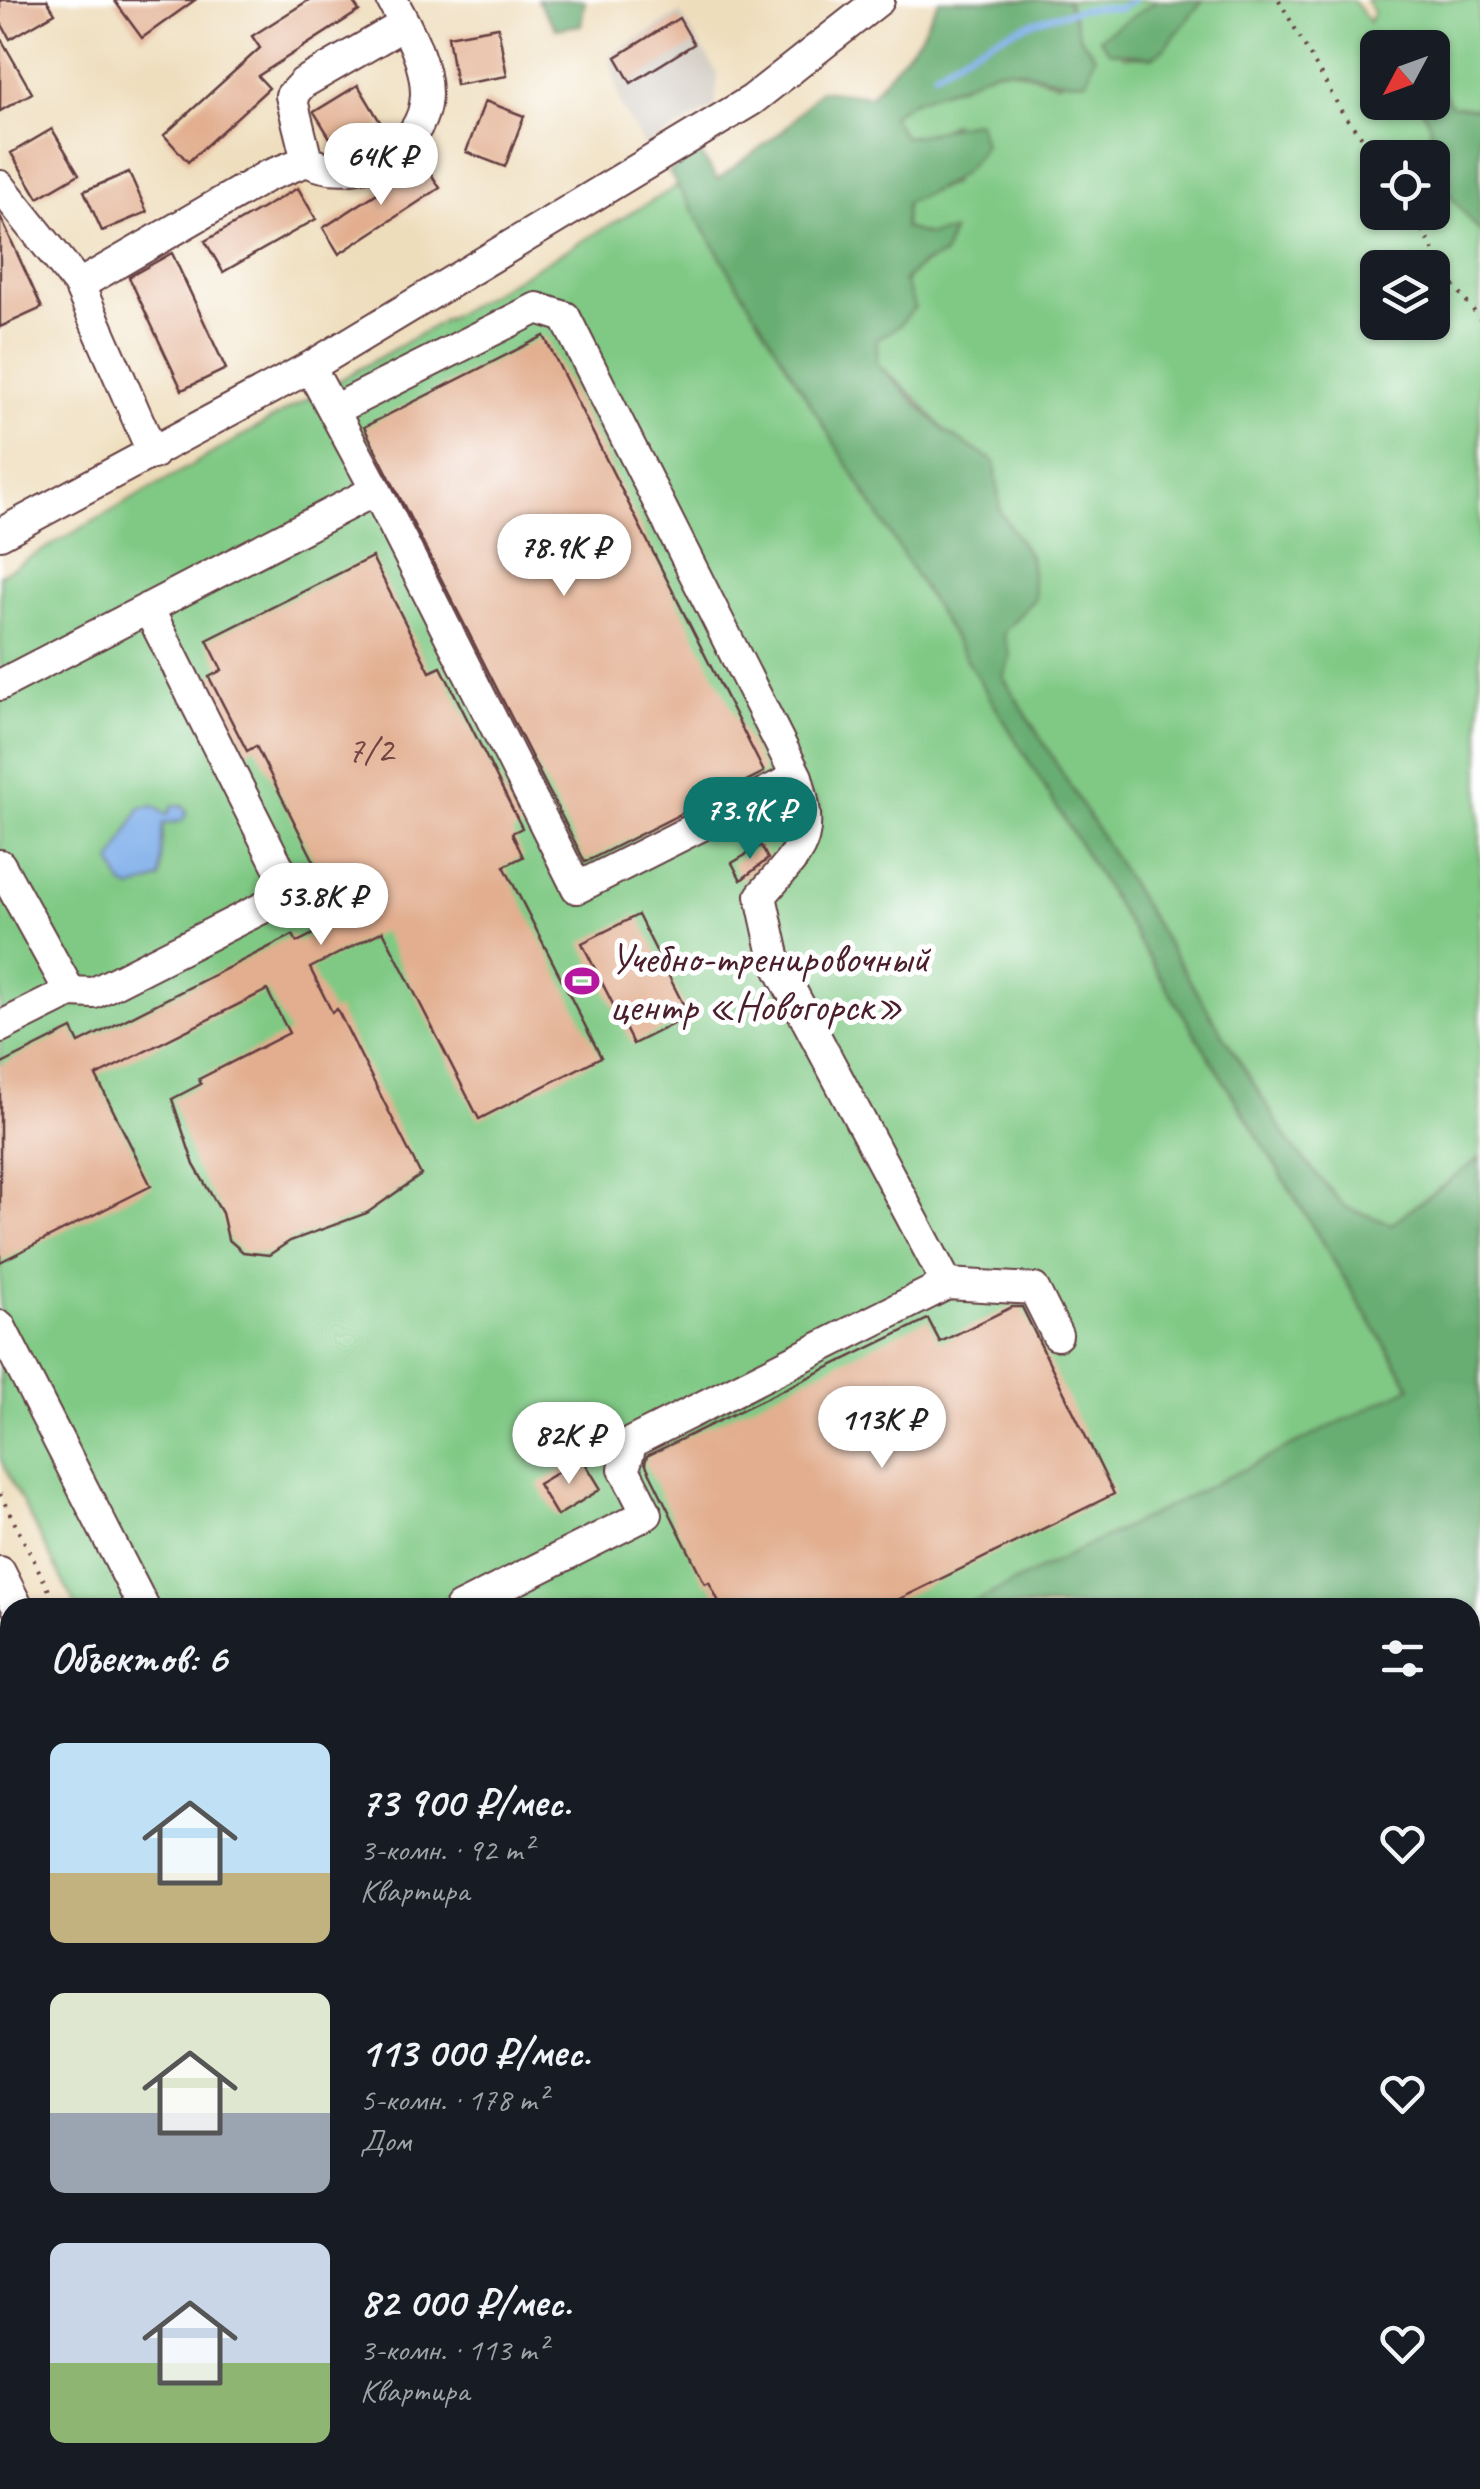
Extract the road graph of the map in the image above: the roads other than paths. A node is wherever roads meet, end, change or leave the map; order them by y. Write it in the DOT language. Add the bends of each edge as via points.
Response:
graph roads {
  1 [pos="879,0"];
  2 [pos="398,12"];
  3 [pos="307,161"];
  4 [pos="0,186"];
  5 [pos="79,285"];
  6 [pos="310,366"];
  7 [pos="334,410"];
  8 [pos="152,454"];
  9 [pos="376,490"];
  10 [pos="0,534"];
  11 [pos="148,608"];
  12 [pos="0,685"];
  13 [pos="797,777"];
  14 [pos="0,866"];
  15 [pos="70,992"];
  16 [pos="0,1027"];
  17 [pos="947,1284"];
  18 [pos="0,1326"];
  19 [pos="1058,1334"];
  20 [pos="0,1572"];
  21 [pos="13,1598"];
  22 [pos="139,1598"];
  23 [pos="480,1598"];
  1 -- 6 [label="street" via="752,100"];
  2 -- 3 [label="street" via="291,96"];
  2 -- 3 [label="street" via="419,56 423,117 405,142 368,167 336,170"];
  3 -- 5 [label="street" via="266,176"];
  4 -- 5 [label="street"];
  5 -- 8 [label="street"];
  6 -- 7 [label="street"];
  6 -- 8 [label="street"];
  7 -- 9 [label="street"];
  7 -- 13 [label="street" via="537,308 565,317"];
  8 -- 10 [label="street"];
  9 -- 11 [label="street"];
  9 -- 13 [label="street" via="577,888"];
  11 -- 12 [label="street"];
  11 -- 15 [label="street" via="285,880 278,900 94,993"];
  13 -- 17 [label="street" via="808,816 802,846 761,896 775,960"];
  14 -- 15 [label="street"];
  15 -- 16 [label="street"];
  17 -- 19 [label="street" via="1034,1289"];
  17 -- 23 [label="street" via="632,1442 624,1469 646,1514"];
  18 -- 22 [label="street"];
  20 -- 21 [label="street"];
}
